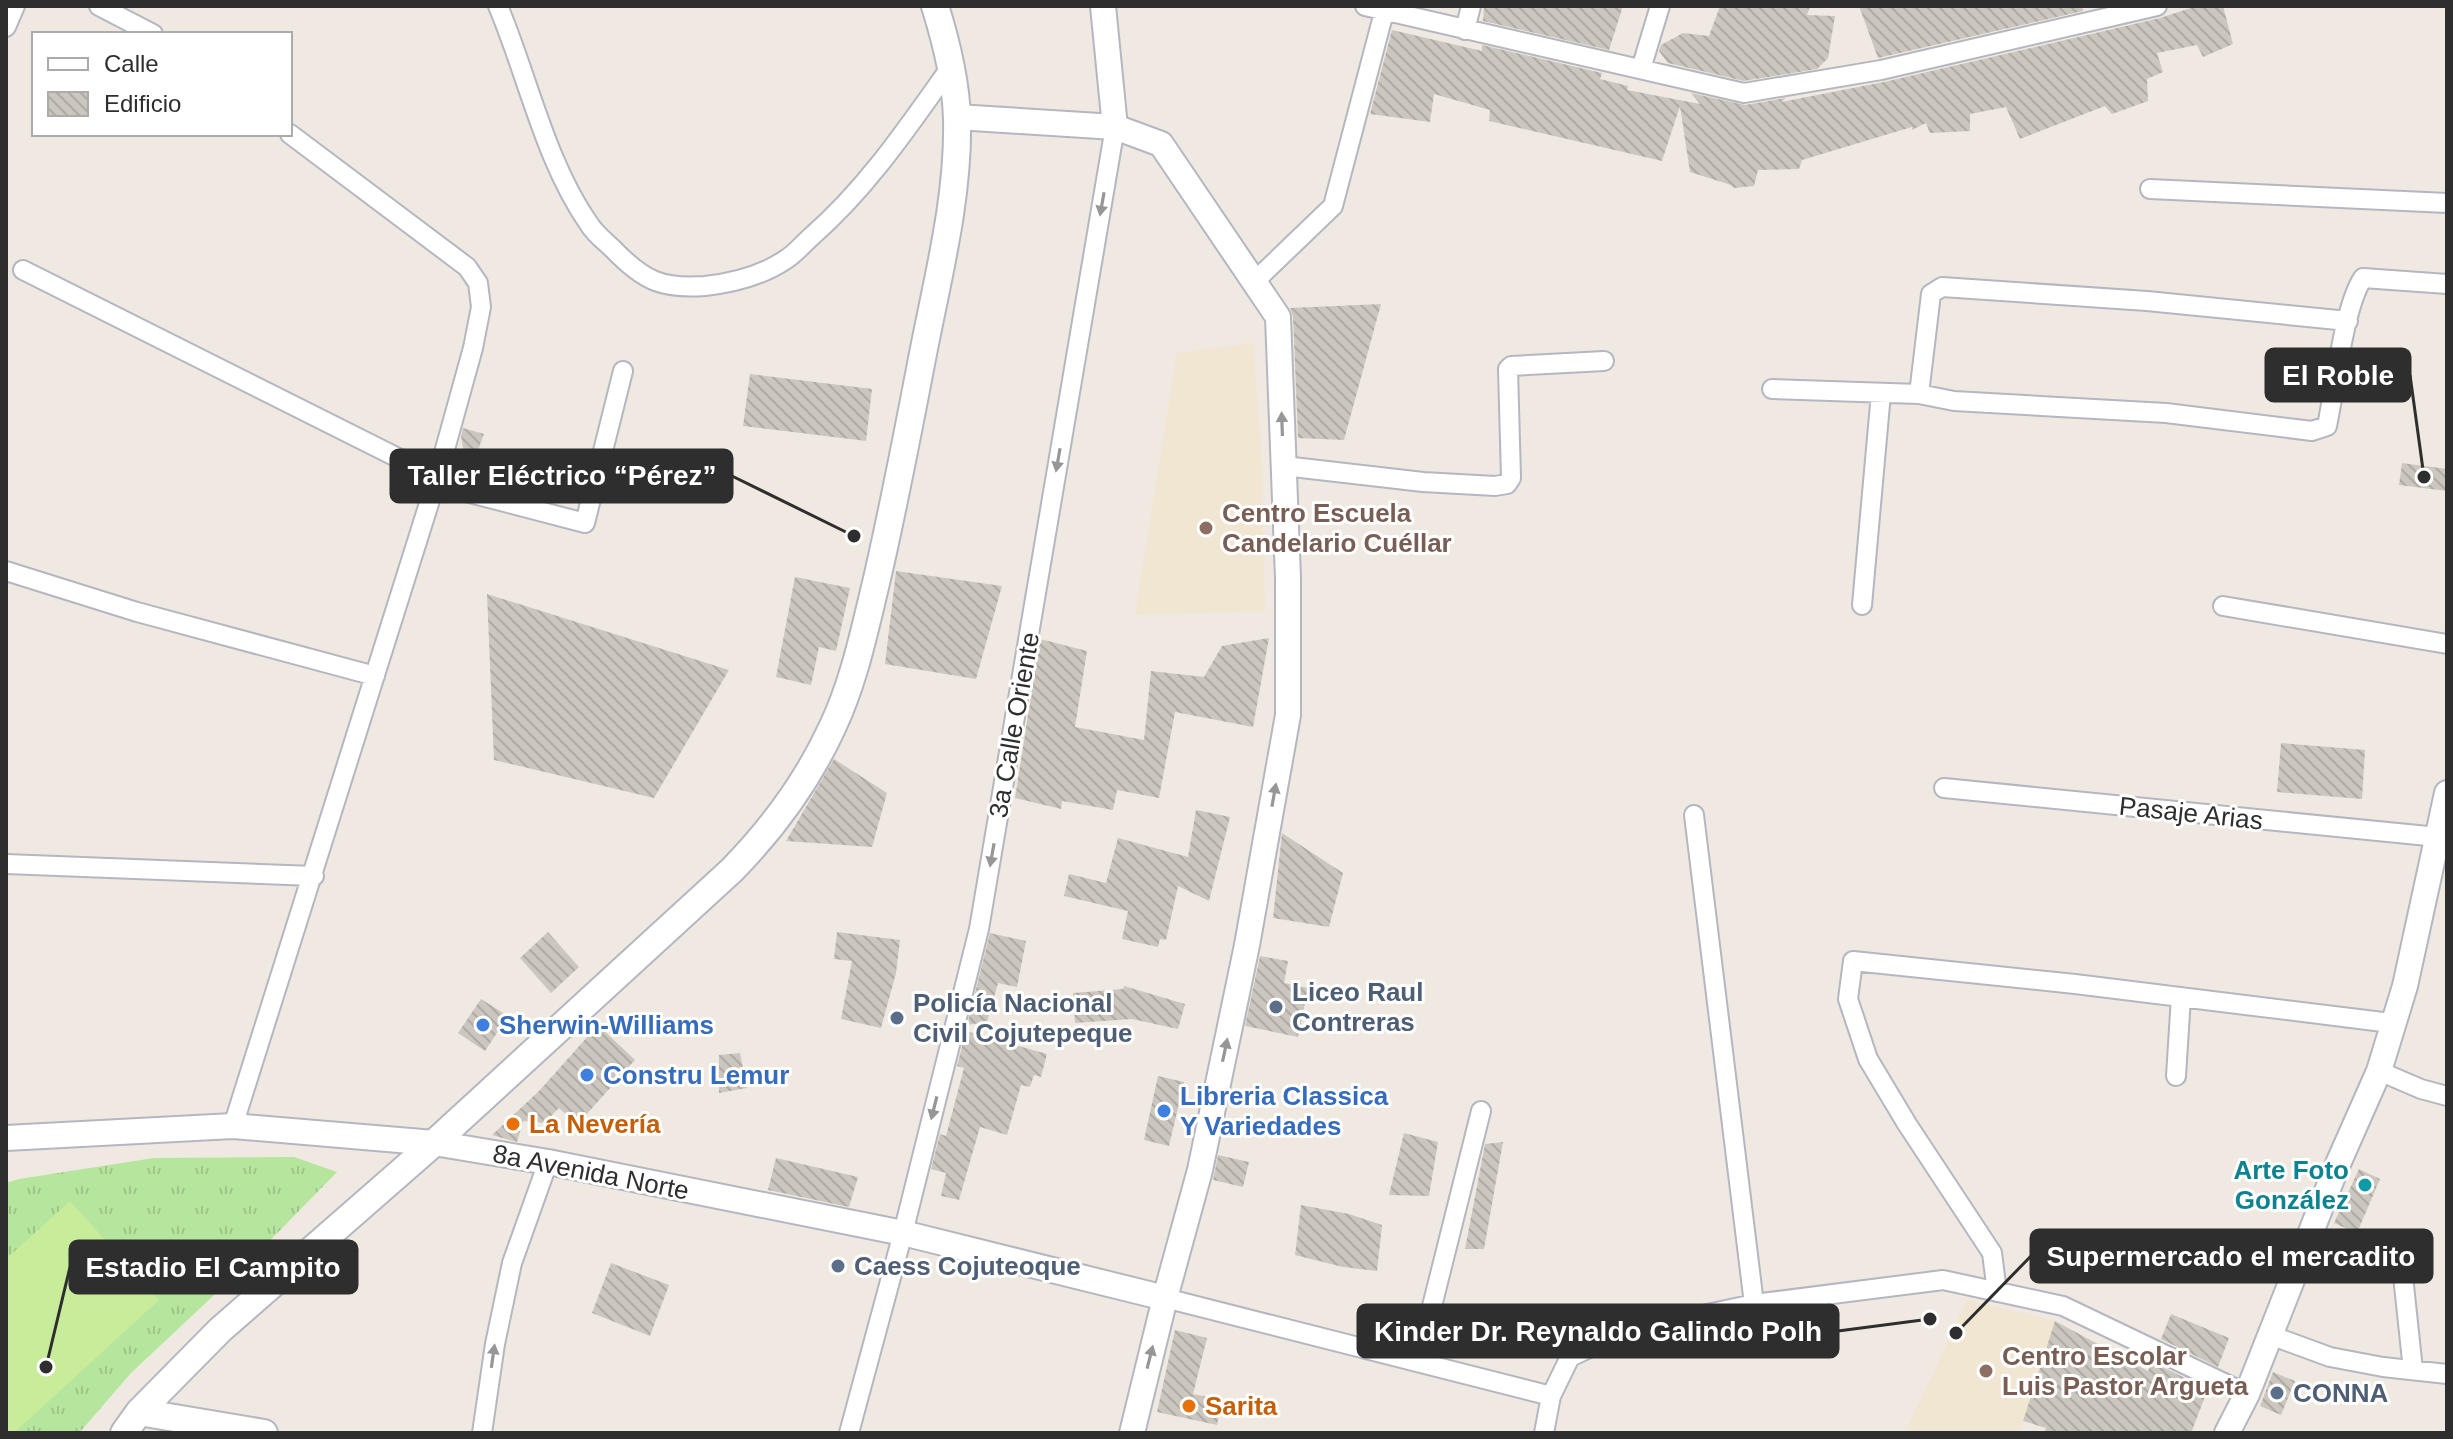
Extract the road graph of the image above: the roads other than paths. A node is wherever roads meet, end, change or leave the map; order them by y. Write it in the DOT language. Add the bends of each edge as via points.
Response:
graph roads {
  1 [pos="15,6"];
  2 [pos="99,6"];
  3 [pos="498,6"];
  4 [pos="935,6"];
  5 [pos="1103,6"];
  6 [pos="1365,6"];
  7 [pos="1471,6"];
  8 [pos="1660,6"];
  9 [pos="2157,6"];
  10 [pos="1384,12"];
  11 [pos="6,27"];
  12 [pos="1465,30"];
  13 [pos="149,32"];
  14 [pos="950,68"];
  15 [pos="1641,69"];
  16 [pos="957,117"];
  17 [pos="1115,127"];
  18 [pos="292,136"];
  19 [pos="2150,189"];
  20 [pos="2447,203"];
  21 [pos="23,270"];
  22 [pos="1254,282"];
  23 [pos="2447,284"];
  24 [pos="2348,321"];
  25 [pos="1604,361"];
  26 [pos="623,371"];
  27 [pos="1772,389"];
  28 [pos="1881,393"];
  29 [pos="1919,394"];
  30 [pos="1284,466"];
  31 [pos="437,478"];
  32 [pos="6,571"];
  33 [pos="1862,605"];
  34 [pos="2223,606"];
  35 [pos="2447,644"];
  36 [pos="375,676"];
  37 [pos="1944,788"];
  38 [pos="2447,793"];
  39 [pos="1694,815"];
  40 [pos="2438,837"];
  41 [pos="6,864"];
  42 [pos="314,876"];
  43 [pos="2181,997"];
  44 [pos="2391,1023"];
  45 [pos="2379,1071"];
  46 [pos="2176,1076"];
  47 [pos="2447,1096"];
  48 [pos="1481,1111"];
  49 [pos="233,1126"];
  50 [pos="6,1138"];
  51 [pos="434,1143"];
  52 [pos="548,1162"];
  53 [pos="903,1233"];
  54 [pos="2403,1276"];
  55 [pos="1997,1292"];
  56 [pos="1165,1298"];
  57 [pos="1754,1304"];
  58 [pos="2270,1335"];
  59 [pos="1418,1362"];
  60 [pos="2413,1370"];
  61 [pos="2447,1374"];
  62 [pos="2247,1394"];
  63 [pos="1551,1396"];
  64 [pos="131,1422"];
  65 [pos="264,1433"];
  66 [pos="482,1433"];
  67 [pos="849,1433"];
  68 [pos="1132,1433"];
  69 [pos="1544,1433"];
  70 [pos="2227,1433"];
  1 -- 11 [label="street"];
  2 -- 13 [label="street"];
  3 -- 14 [label="street" via="556,165 589,225 633,270 659,285 724,284 785,260 885,160"];
  4 -- 14 [label="main road"];
  5 -- 17 [label="street, 3a Calle Oriente"];
  6 -- 10 [label="street"];
  7 -- 12 [label="street"];
  8 -- 15 [label="street"];
  9 -- 15 [label="street" via="1881,70 1744,93"];
  10 -- 12 [label="street"];
  10 -- 22 [label="street" via="1333,206"];
  12 -- 15 [label="street"];
  14 -- 16 [label="main road"];
  16 -- 17 [label="street"];
  16 -- 51 [label="main road" via="948,219 893,509 859,655 832,728 802,786 763,838"];
  17 -- 22 [label="street" via="1161,144"];
  17 -- 53 [label="street, 3a Calle Oriente, one-way" via="979,929"];
  18 -- 31 [label="street" via="467,267 478,283 481,307 473,348"];
  19 -- 20 [label="street"];
  21 -- 31 [label="street"];
  30 -- 22 [label="street, one-way" via="1278,317"];
  23 -- 24 [label="street" via="2363,278"];
  24 -- 29 [label="street" via="2327,426 2312,431 2166,413 1954,401"];
  24 -- 29 [label="street" via="1942,287 1931,294"];
  25 -- 30 [label="street" via="1508,369 1507,484 1423,482"];
  26 -- 31 [label="street" via="585,523 466,492"];
  27 -- 28 [label="street"];
  28 -- 29 [label="street"];
  28 -- 33 [label="street"];
  56 -- 30 [label="street, one-way" via="1204,1155 1288,715"];
  31 -- 36 [label="street"];
  32 -- 36 [label="street"];
  34 -- 35 [label="street"];
  36 -- 42 [label="street"];
  37 -- 40 [label="street, Pasaje Arias"];
  38 -- 40 [label="street"];
  39 -- 57 [label="street"];
  40 -- 44 [label="street" via="2405,986"];
  41 -- 42 [label="street"];
  42 -- 49 [label="street"];
  43 -- 44 [label="street"];
  43 -- 46 [label="street"];
  43 -- 55 [label="street" via="1853,961 1848,999 1868,1059 1992,1253"];
  44 -- 45 [label="street"];
  45 -- 47 [label="street"];
  45 -- 58 [label="street"];
  48 -- 59 [label="street"];
  49 -- 50 [label="street, 8a Avenida Norte"];
  49 -- 51 [label="street, 8a Avenida Norte"];
  51 -- 52 [label="street, 8a Avenida Norte"];
  51 -- 64 [label="main road" via="220,1330"];
  52 -- 53 [label="street, 8a Avenida Norte"];
  66 -- 52 [label="street, one-way" via="512,1263"];
  53 -- 56 [label="street, 8a Avenida Norte"];
  53 -- 67 [label="street, 3a Calle Oriente"];
  54 -- 60 [label="street"];
  55 -- 57 [label="street" via="1943,1280"];
  55 -- 62 [label="street" via="2063,1306"];
  56 -- 59 [label="street"];
  68 -- 56 [label="street, one-way"];
  57 -- 63 [label="street" via="1623,1332 1570,1357"];
  58 -- 60 [label="street" via="2330,1357"];
  58 -- 62 [label="street"];
  59 -- 63 [label="street"];
  60 -- 61 [label="street"];
  62 -- 70 [label="street"];
  63 -- 69 [label="street"];
  64 -- 65 [label="main road"];
}
